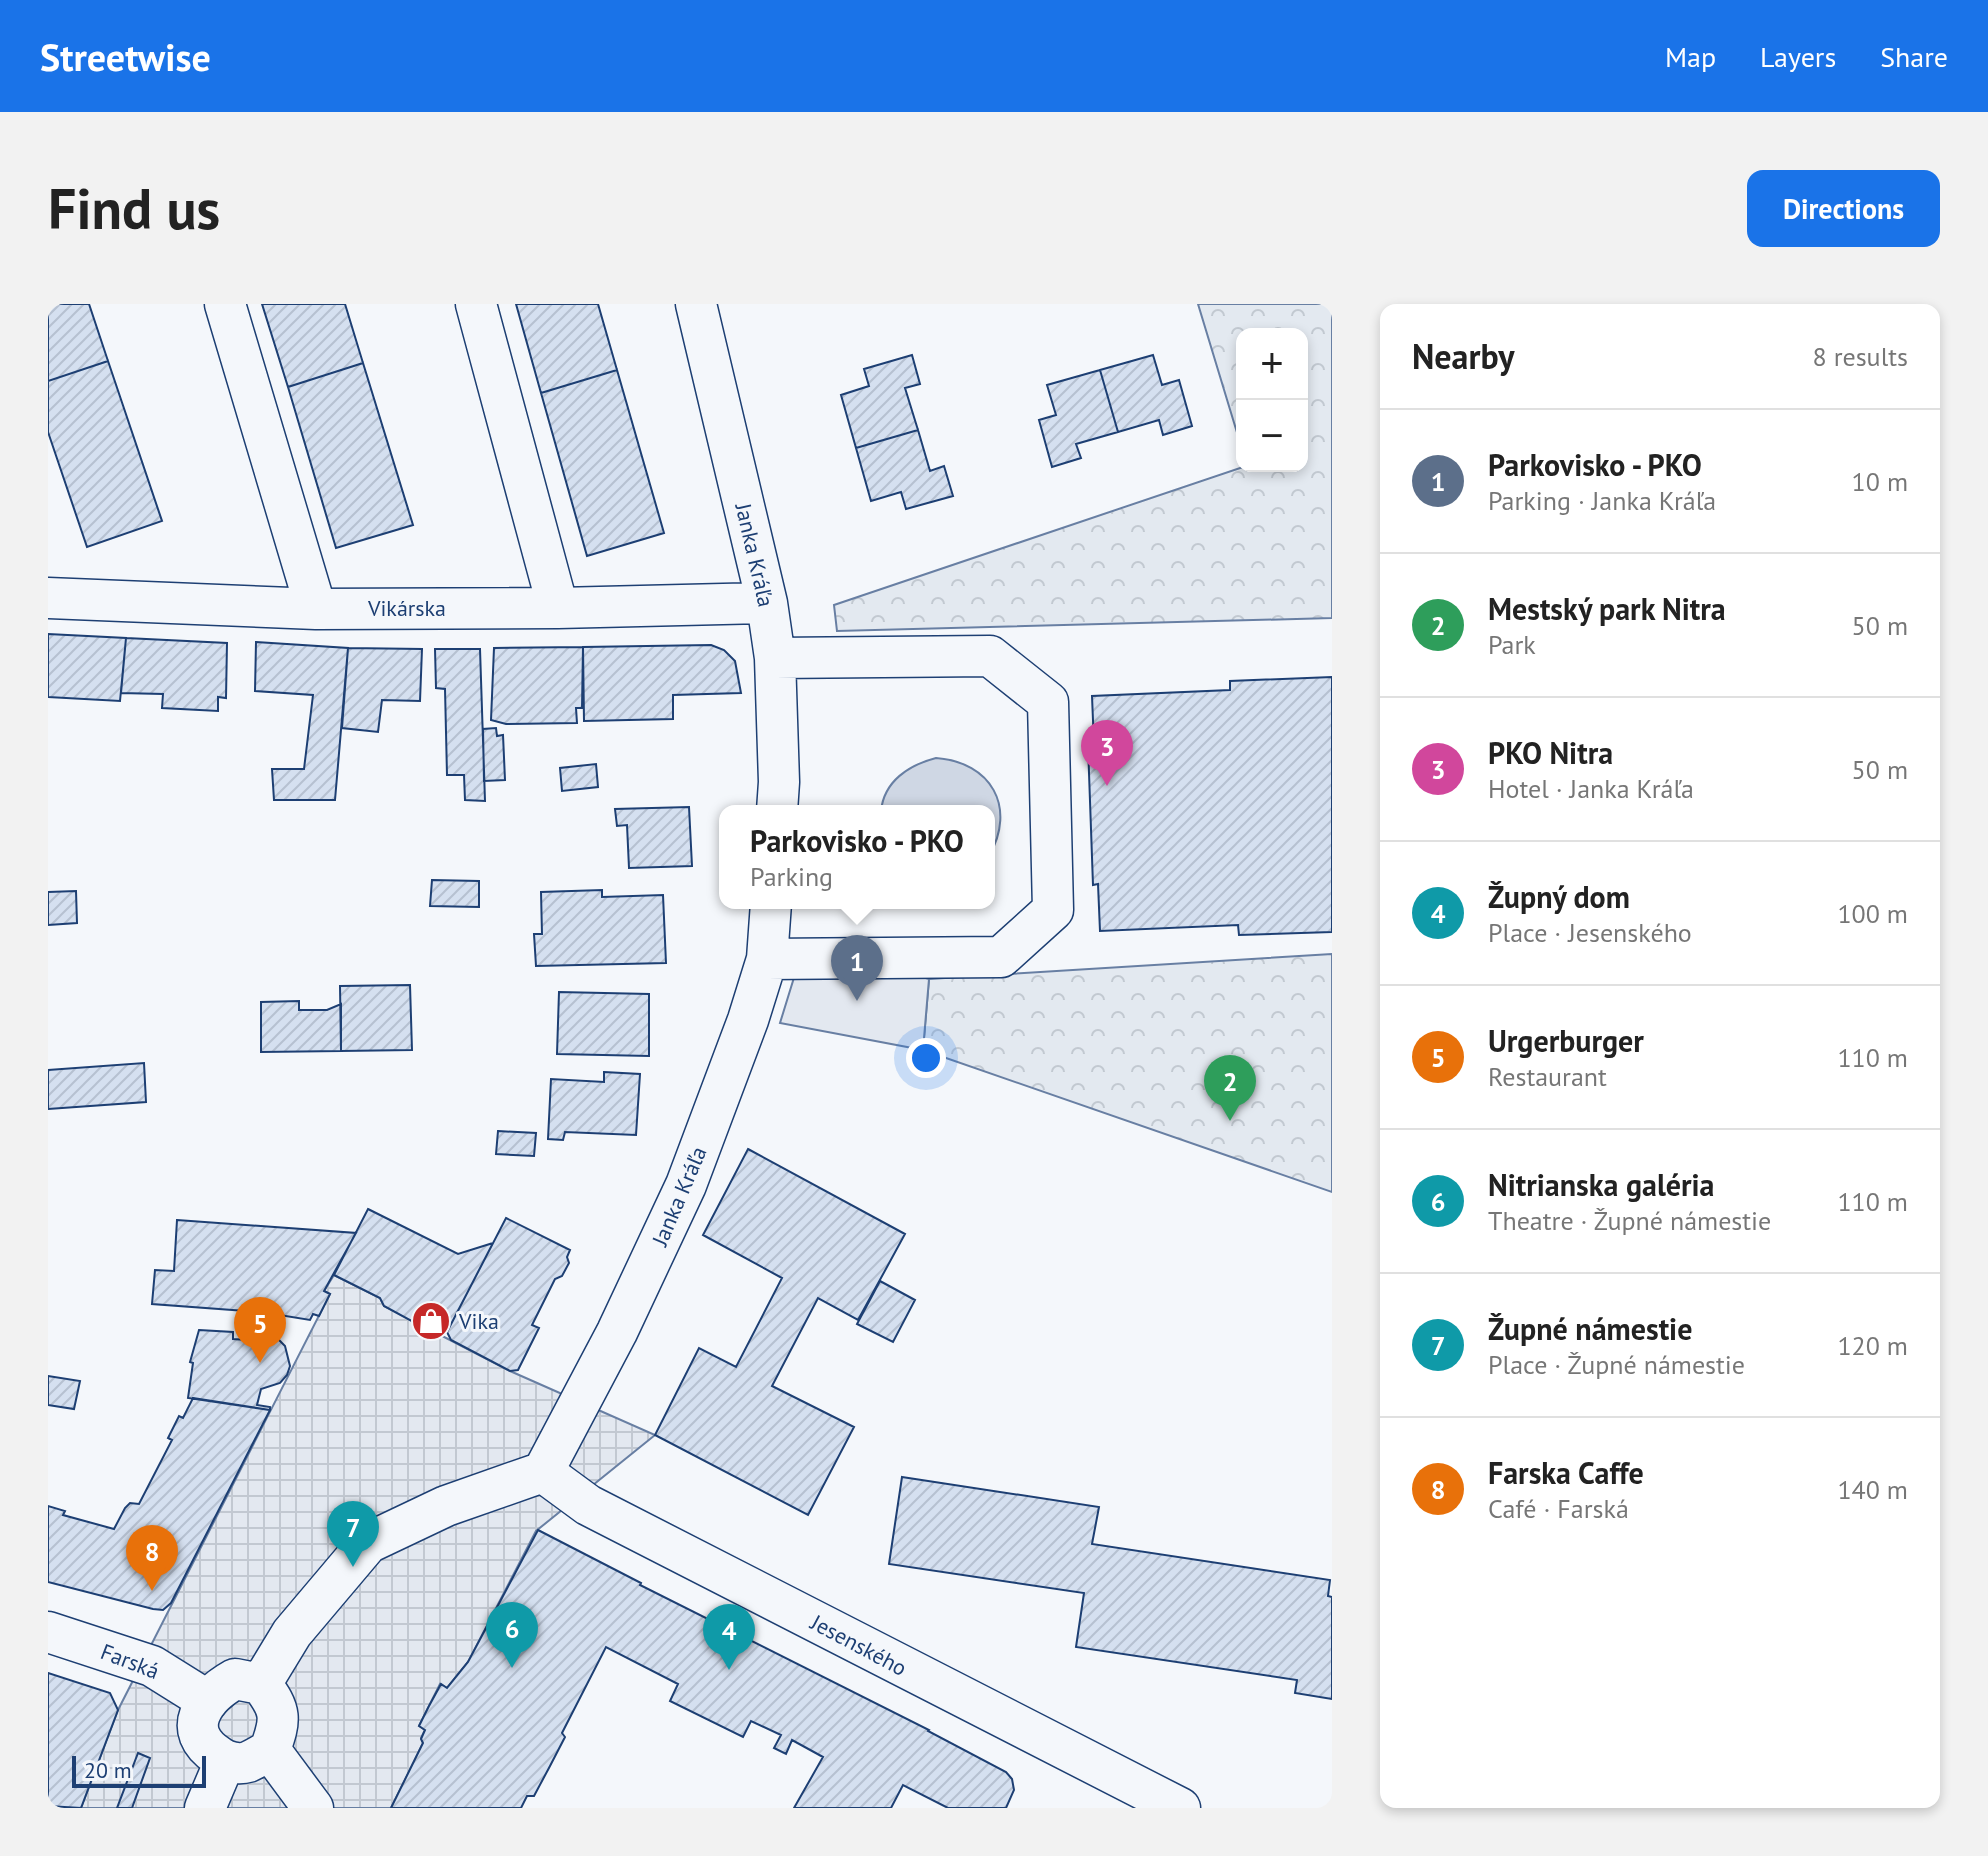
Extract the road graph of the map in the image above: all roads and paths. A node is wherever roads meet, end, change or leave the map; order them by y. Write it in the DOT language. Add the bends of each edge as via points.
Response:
graph roads {
  1 [pos="225,304"];
  2 [pos="476,304"];
  3 [pos="696,304"];
  4 [pos="48,598"];
  5 [pos="767,603"];
  6 [pos="558,608"];
  7 [pos="316,609"];
  8 [pos="775,658"];
  9 [pos="777,805"];
  10 [pos="771,909"];
  11 [pos="767,959"];
  12 [pos="543,1472"];
  13 [pos="48,1632"];
  14 [pos="261,1684"];
  15 [pos="208,1701"];
  16 [pos="270,1750"];
  17 [pos="225,1761"];
  18 [pos="205,1808"];
  19 [pos="313,1808"];
  20 [pos="1180,1808"];
  1 -- 7 [label="street"];
  2 -- 6 [label="street"];
  3 -- 5 [label="street, Janka Kráľa"];
  4 -- 7 [label="street, Vikárska"];
  5 -- 6 [label="street, Vikárska"];
  5 -- 8 [label="street, Janka Kráľa"];
  6 -- 7 [label="street, Vikárska"];
  8 -- 9 [label="street, Janka Kráľa"];
  8 -- 11 [label="street" via="990,656 1048,702 1053,910 1001,957"];
  10 -- 11 [label="street, Janka Kráľa"];
  11 -- 12 [label="street, Janka Kráľa" via="686,1185"];
  12 -- 14 [label="street" via="446,1506 368,1543 292,1633"];
  12 -- 20 [label="street, Jesenského" via="588,1505"];
  13 -- 15 [label="street, Farská" via="152,1666"];
  14 -- 15 [label="street" via="235,1679"];
  14 -- 16 [label="street" via="276,1703 279,1724"];
  15 -- 17 [label="street" via="197,1717 197,1736"];
  16 -- 17 [label="street" via="246,1763"];
  16 -- 19 [label="street"];
  17 -- 18 [label="street"];
}
